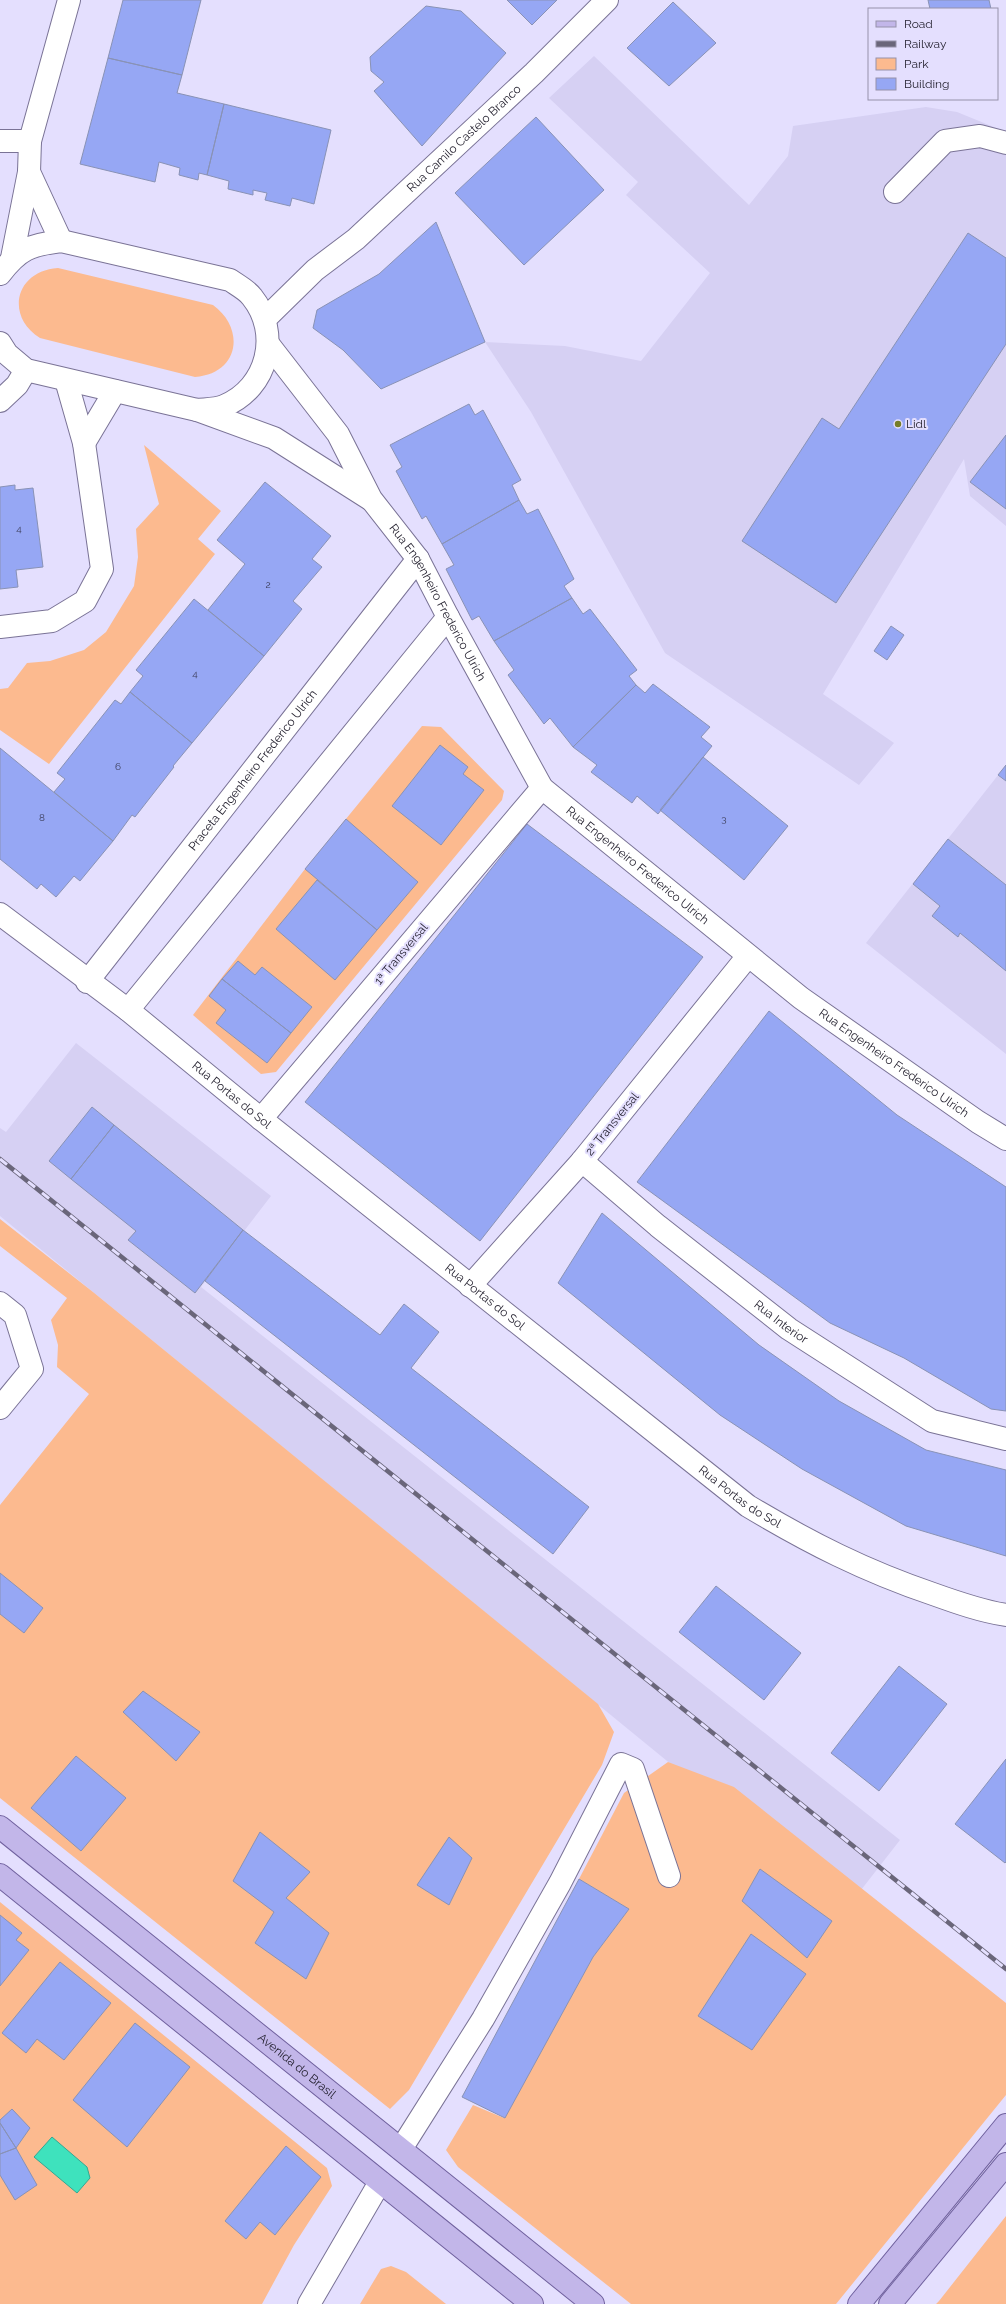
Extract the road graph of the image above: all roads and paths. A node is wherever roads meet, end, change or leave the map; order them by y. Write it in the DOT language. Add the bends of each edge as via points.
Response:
graph roads {
  1 [pos="69,0"];
  2 [pos="607,0"];
  3 [pos="30,140"];
  4 [pos="0,141"];
  5 [pos="1006,144"];
  6 [pos="29,172"];
  7 [pos="896,192"];
  8 [pos="61,241"];
  9 [pos="6,266"];
  10 [pos="315,270"];
  11 [pos="252,296"];
  12 [pos="265,319"];
  13 [pos="0,343"];
  14 [pos="269,345"];
  15 [pos="26,370"];
  16 [pos="66,380"];
  17 [pos="116,391"];
  18 [pos="0,402"];
  19 [pos="197,410"];
  20 [pos="84,443"];
  21 [pos="371,499"];
  22 [pos="418,559"];
  23 [pos="448,617"];
  24 [pos="0,627"];
  25 [pos="542,788"];
  26 [pos="0,914"];
  27 [pos="748,956"];
  28 [pos="88,982"];
  29 [pos="128,1010"];
  30 [pos="261,1119"];
  31 [pos="1006,1139"];
  32 [pos="582,1161"];
  33 [pos="470,1286"];
  34 [pos="0,1304"];
  35 [pos="0,1408"];
  36 [pos="1006,1439"];
  37 [pos="1006,1615"];
  38 [pos="0,1827"];
  39 [pos="0,1875"];
  40 [pos="669,1876"];
  41 [pos="1006,2125"];
  42 [pos="401,2149"];
  43 [pos="1006,2164"];
  44 [pos="380,2182"];
  45 [pos="309,2304"];
  46 [pos="532,2304"];
  47 [pos="593,2304"];
  48 [pos="859,2304"];
  49 [pos="890,2304"];
  1 -- 3 [label="street"];
  2 -- 10 [label="street, Rua Camilo Castelo Branco" via="361,234"];
  3 -- 4 [label="street"];
  3 -- 6 [label="street"];
  5 -- 7 [label="street" via="980,136 945,141"];
  6 -- 8 [label="street"];
  6 -- 9 [label="street"];
  8 -- 9 [label="street" via="34,244"];
  8 -- 11 [label="street" via="230,280"];
  10 -- 11 [label="street, Rua Camilo Castelo Branco" via="268,293"];
  10 -- 12 [label="street, Rua Camilo Castelo Branco"];
  11 -- 12 [label="street"];
  12 -- 14 [label="street"];
  13 -- 15 [label="street" via="7,354"];
  14 -- 19 [label="street" via="262,371 246,393 224,406"];
  14 -- 21 [label="street, Rua Engenheiro Frederico Ulrich" via="338,434"];
  15 -- 16 [label="street"];
  15 -- 18 [label="street" via="17,385"];
  16 -- 17 [label="street"];
  16 -- 20 [label="street"];
  17 -- 19 [label="street"];
  17 -- 20 [label="street"];
  19 -- 21 [label="street, Rua Engenheiro Frederico Ulrich" via="274,438"];
  20 -- 24 [label="street" via="102,570 85,601 52,621"];
  21 -- 22 [label="street, Rua Engenheiro Frederico Ulrich"];
  22 -- 23 [label="street, Rua Engenheiro Frederico Ulrich"];
  22 -- 28 [label="street, Praceta Engenheiro Frederico Ulrich"];
  23 -- 25 [label="street, Rua Engenheiro Frederico Ulrich"];
  23 -- 29 [label="street"];
  25 -- 27 [label="street, Rua Engenheiro Frederico Ulrich"];
  25 -- 30 [label="street, 1ª Transversal"];
  26 -- 28 [label="street, Rua Portas do Sol"];
  27 -- 31 [label="street, Rua Engenheiro Frederico Ulrich" via="801,998"];
  27 -- 32 [label="street, 2ª Transversal"];
  28 -- 29 [label="street, Rua Portas do Sol"];
  29 -- 30 [label="street, Rua Portas do Sol"];
  30 -- 33 [label="street, Rua Portas do Sol"];
  32 -- 33 [label="street, 2ª Transversal"];
  32 -- 36 [label="street, Rua Interior" via="658,1226 789,1329 932,1421"];
  33 -- 37 [label="street, Rua Portas do Sol" via="748,1506 810,1542 884,1578 982,1611"];
  34 -- 35 [label="street" via="15,1315 32,1369"];
  38 -- 42 [label="main road, Avenida do Brasil"];
  39 -- 44 [label="main road"];
  40 -- 42 [label="street" via="633,1769 621,1764 560,1883 484,2019"];
  41 -- 48 [label="main road"];
  42 -- 47 [label="main road, Avenida do Brasil"];
  43 -- 49 [label="main road"];
  44 -- 45 [label="street"];
  44 -- 46 [label="main road"];
}
